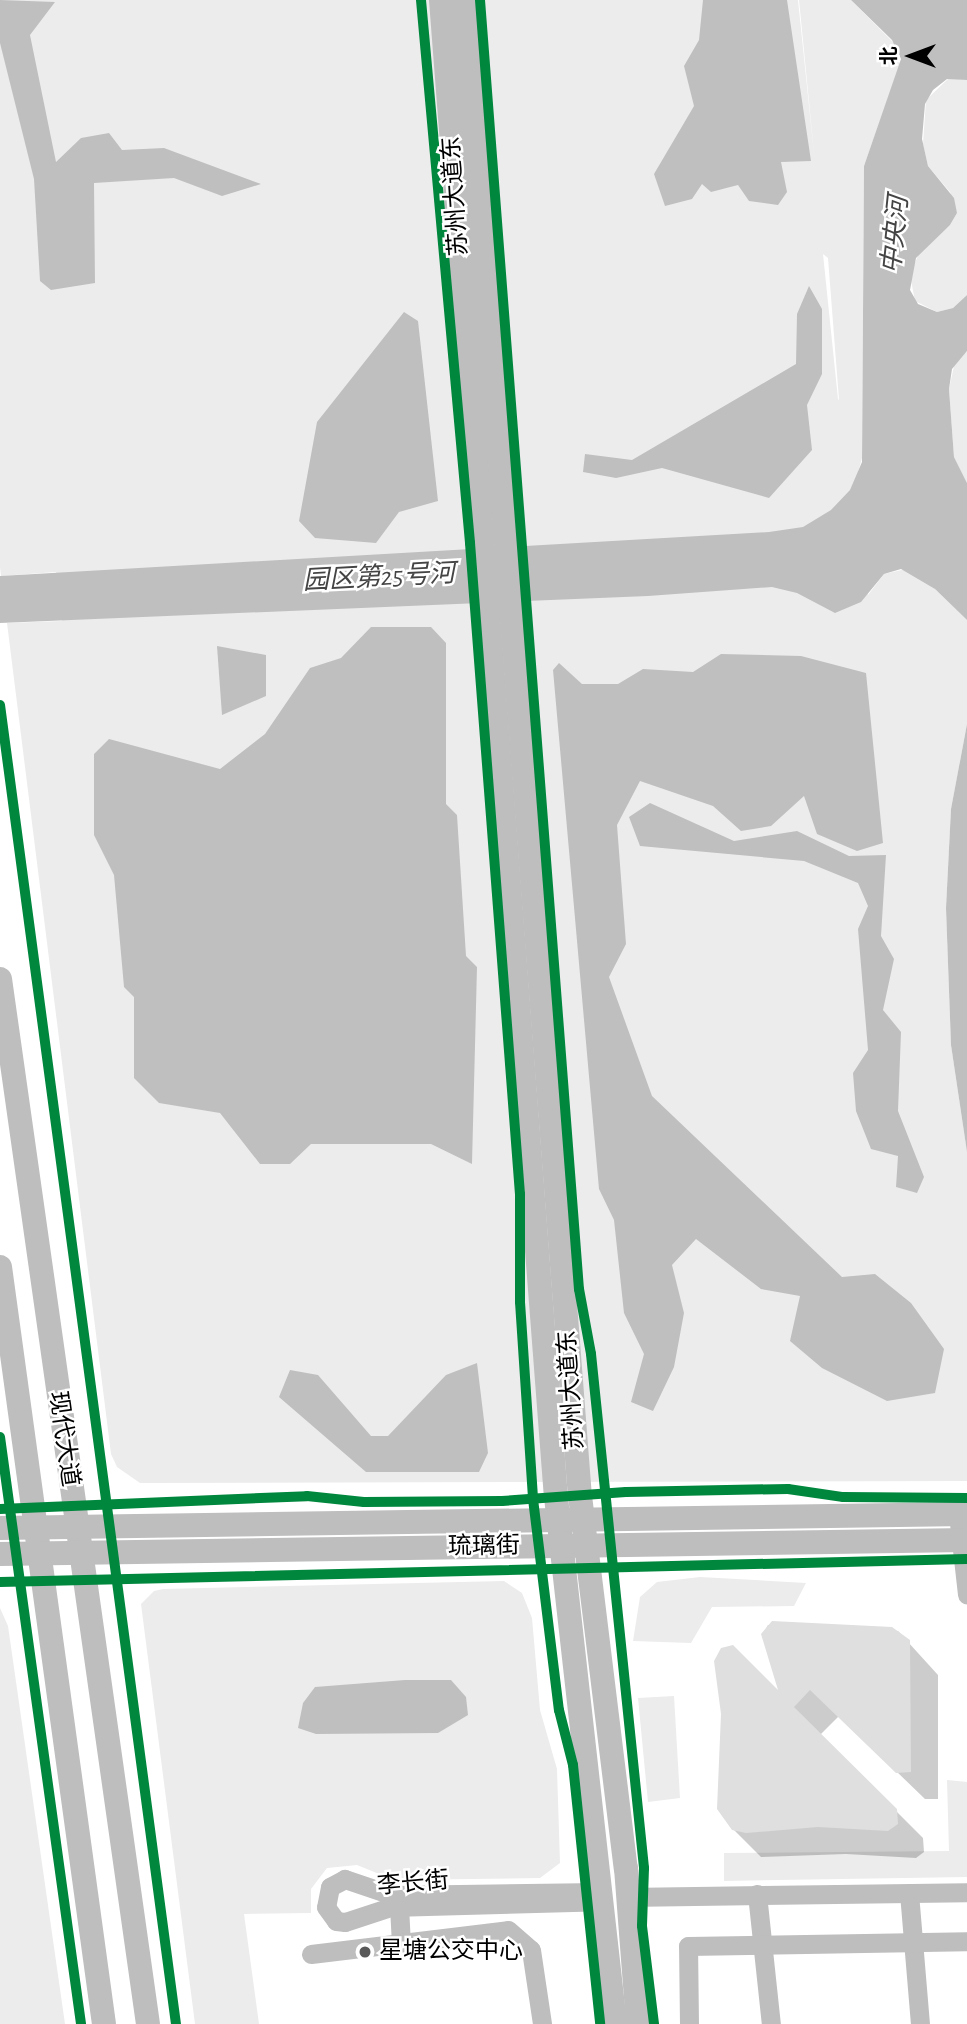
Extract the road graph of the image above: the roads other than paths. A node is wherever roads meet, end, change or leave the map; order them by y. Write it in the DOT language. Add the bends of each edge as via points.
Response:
graph roads {
  1 [pos="441,0"];
  2 [pos="464,0"];
  3 [pos="495,542"];
  4 [pos="0,979"];
  5 [pos="0,1267"];
  6 [pos="963,1514"];
  7 [pos="570,1521"];
  8 [pos="36,1527"];
  9 [pos="74,1527"];
  10 [pos="0,1528"];
  11 [pos="964,1540"];
  12 [pos="573,1547"];
  13 [pos="0,1554"];
  14 [pos="39,1554"];
  15 [pos="79,1554"];
  16 [pos="967,1594"];
  17 [pos="967,1892"];
  18 [pos="909,1893"];
  19 [pos="757,1894"];
  20 [pos="600,1896"];
  21 [pos="626,1897"];
  22 [pos="399,1906"];
  23 [pos="440,1906"];
  24 [pos="441,1937"];
  25 [pos="967,1941"];
  26 [pos="401,1942"];
  27 [pos="911,1942"];
  28 [pos="763,1944"];
  29 [pos="311,1954"];
  30 [pos="104,2024"];
  31 [pos="148,2024"];
  32 [pos="542,2024"];
  33 [pos="615,2024"];
  34 [pos="638,2024"];
  35 [pos="689,2024"];
  36 [pos="771,2024"];
  37 [pos="919,2024"];
  1 -- 3 [label="main road, 苏州大道东"];
  2 -- 3 [label="main road, 苏州大道东"];
  3 -- 7 [label="main road, 苏州大道东"];
  4 -- 9 [label="main road, 现代大道"];
  5 -- 8 [label="main road, 现代大道"];
  6 -- 7 [label="main road, 琉璃街"];
  6 -- 11 [label="street"];
  7 -- 9 [label="main road, 琉璃街"];
  7 -- 12 [label="main road, 苏州大道东"];
  8 -- 9 [label="main road, 琉璃街"];
  8 -- 10 [label="main road, 琉璃街"];
  8 -- 14 [label="main road, 现代大道"];
  9 -- 15 [label="main road, 现代大道"];
  11 -- 12 [label="main road, 琉璃街"];
  11 -- 16 [label="street"];
  12 -- 15 [label="main road, 琉璃街"];
  12 -- 20 [label="main road, 苏州大道东"];
  12 -- 21 [label="main road, 苏州大道东" via="597,1609"];
  13 -- 14 [label="main road, 琉璃街"];
  14 -- 15 [label="main road, 琉璃街"];
  14 -- 30 [label="main road, 现代大道"];
  15 -- 31 [label="main road, 现代大道"];
  17 -- 18 [label="street"];
  18 -- 19 [label="street"];
  18 -- 27 [label="street"];
  19 -- 21 [label="street"];
  19 -- 28 [label="street"];
  20 -- 22 [label="street, 李长街" via="392,1895 345,1879 330,1887 326,1897 329,1914 345,1922"];
  20 -- 23 [label="street, 李长街"];
  20 -- 33 [label="main road, 苏州大道东"];
  21 -- 34 [label="main road, 苏州大道东"];
  22 -- 23 [label="street, 李长街"];
  22 -- 26 [label="street"];
  23 -- 24 [label="street"];
  24 -- 26 [label="street"];
  24 -- 32 [label="street" via="498,1930 526,1941"];
  25 -- 27 [label="street"];
  26 -- 29 [label="street"];
  27 -- 28 [label="street"];
  27 -- 37 [label="street"];
  28 -- 35 [label="street" via="688,1946"];
  28 -- 36 [label="street"];
}
